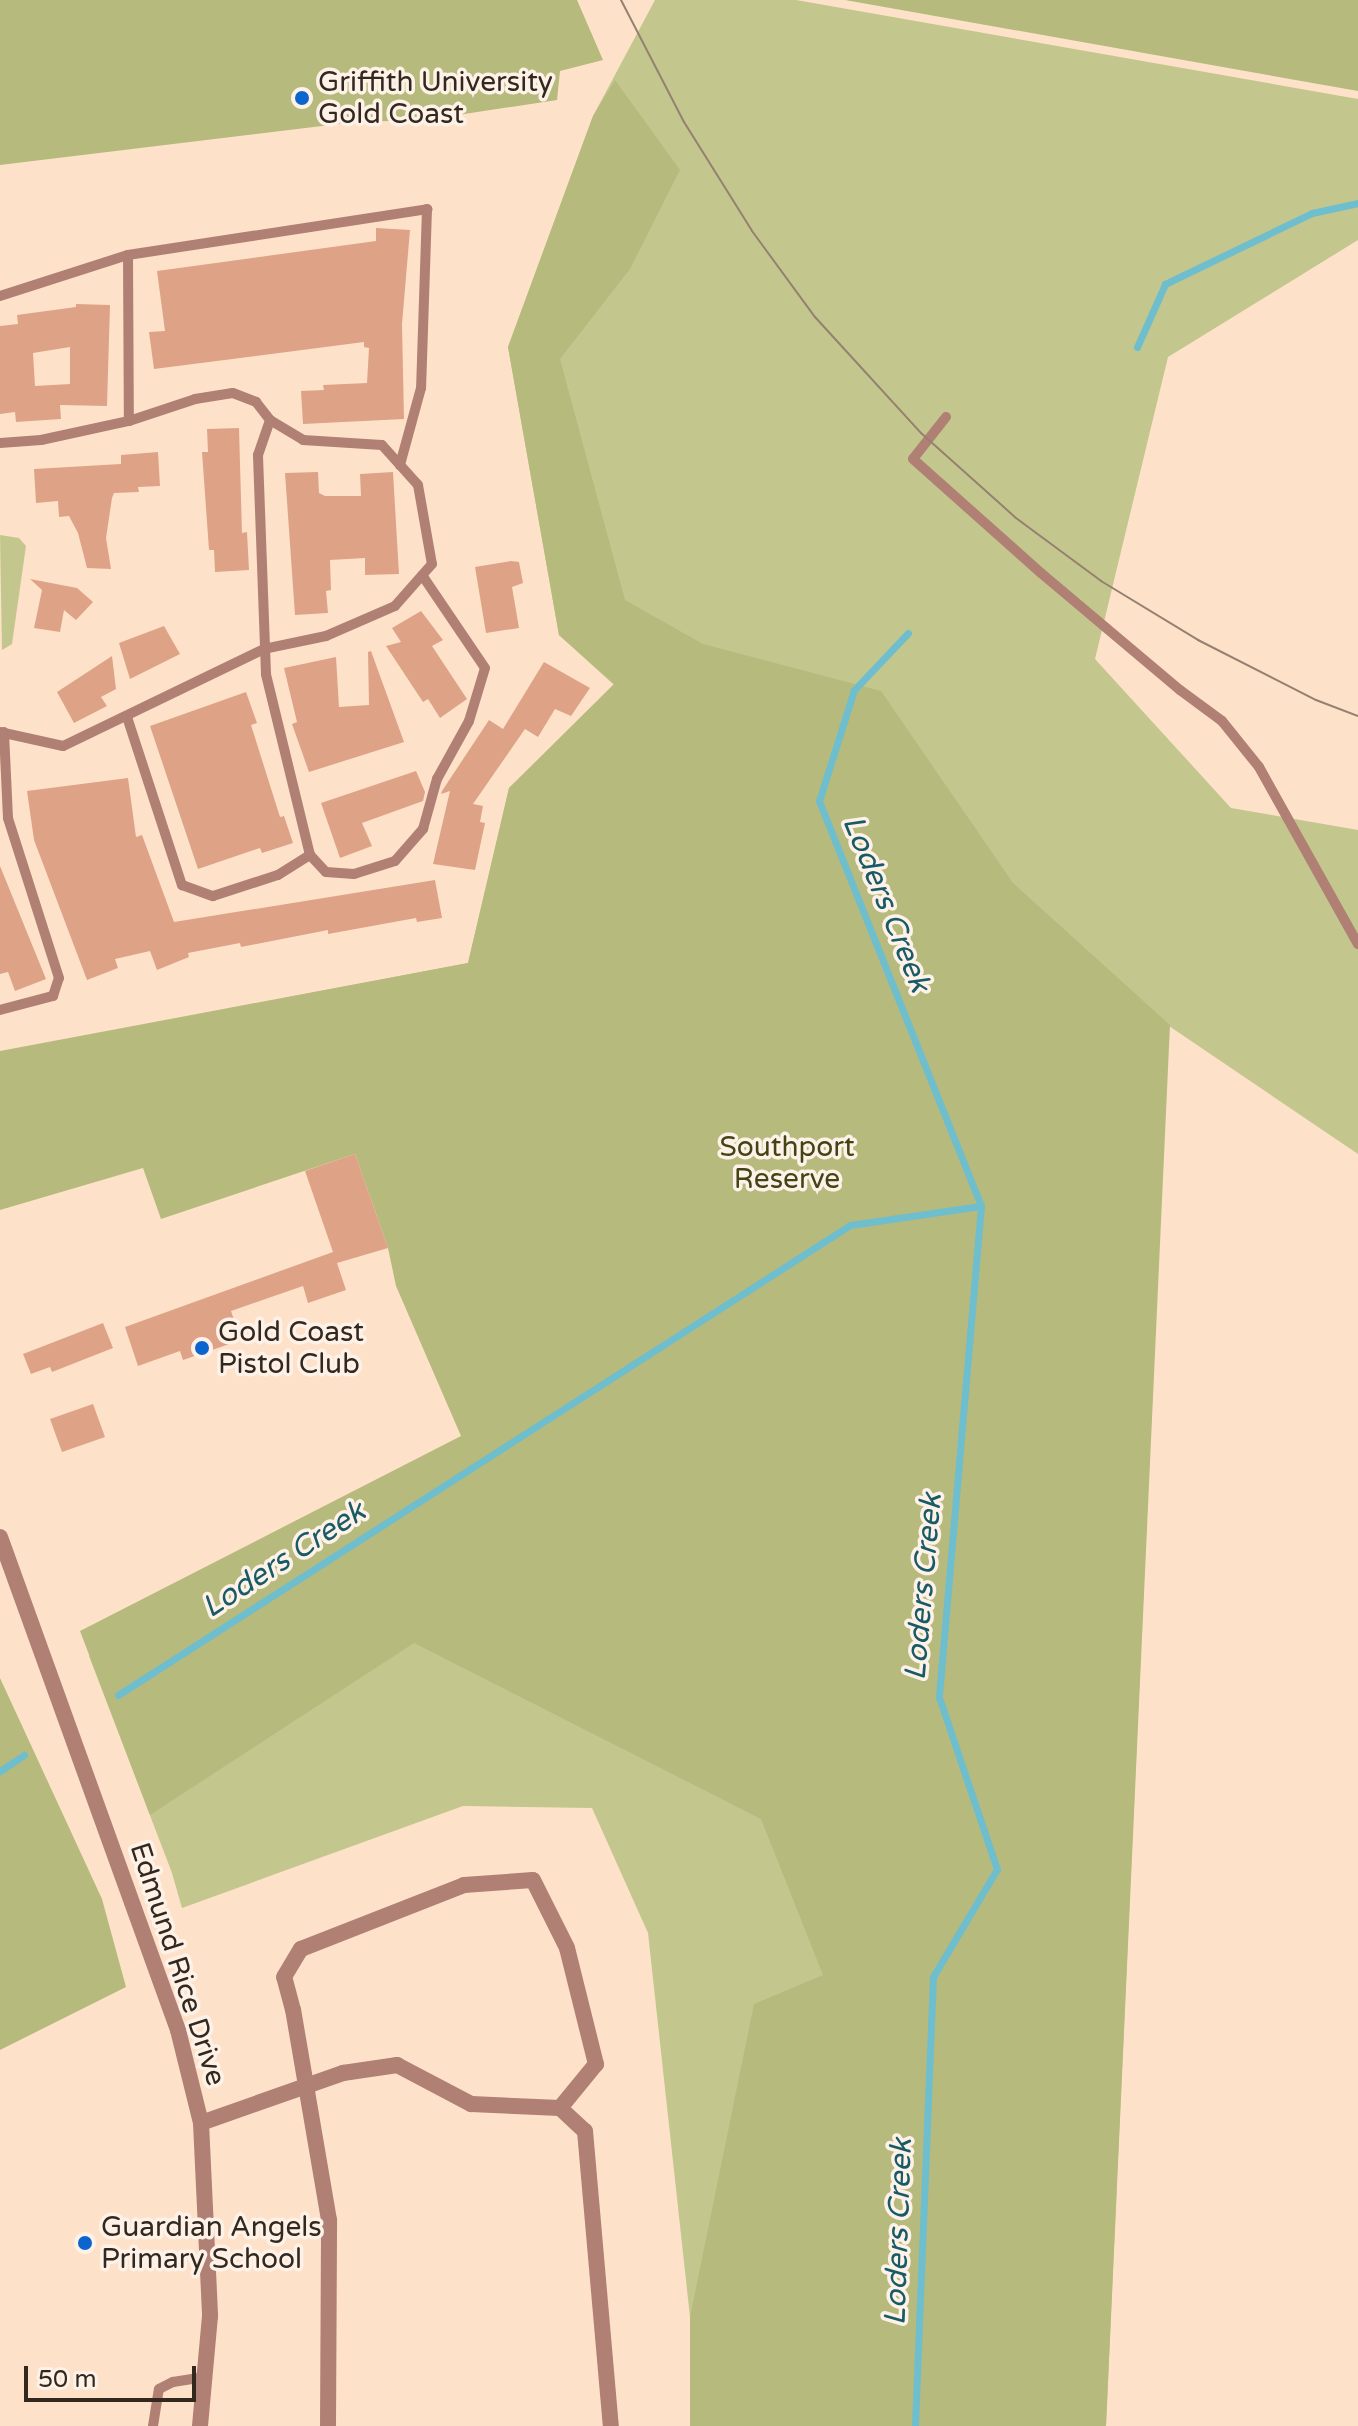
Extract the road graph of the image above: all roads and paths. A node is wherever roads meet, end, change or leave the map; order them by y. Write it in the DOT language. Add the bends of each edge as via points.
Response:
graph roads {
  1 [pos="128,255"];
  2 [pos="0,296"];
  3 [pos="946,417"];
  4 [pos="270,420"];
  5 [pos="129,421"];
  6 [pos="0,443"];
  7 [pos="400,465"];
  8 [pos="422,575"];
  9 [pos="264,649"];
  10 [pos="127,717"];
  11 [pos="2,732"];
  12 [pos="310,855"];
  13 [pos="1358,944"];
  14 [pos="0,1010"];
  15 [pos="0,1537"];
  16 [pos="306,2086"];
  17 [pos="560,2108"];
  18 [pos="201,2123"];
  19 [pos="205,2377"];
  20 [pos="153,2426"];
  21 [pos="200,2426"];
  22 [pos="328,2426"];
  23 [pos="611,2426"];
  1 -- 2 [label="lane"];
  1 -- 5 [label="lane"];
  1 -- 7 [label="lane" via="427,209 421,388"];
  3 -- 13 [label="lane" via="913,459 1041,573 1222,721 1259,767"];
  4 -- 5 [label="lane" via="256,402 233,393 195,399"];
  4 -- 7 [label="lane" via="303,440 382,445"];
  4 -- 9 [label="lane" via="258,455"];
  5 -- 6 [label="lane"];
  7 -- 8 [label="lane" via="418,485 432,564"];
  8 -- 9 [label="lane" via="395,606 326,636"];
  8 -- 12 [label="lane" via="485,668 469,721 437,779 423,829 395,861 354,874 326,872"];
  9 -- 10 [label="lane"];
  9 -- 12 [label="lane"];
  10 -- 11 [label="lane" via="63,746"];
  10 -- 12 [label="lane" via="182,885 213,896 278,875"];
  11 -- 14 [label="lane" via="8,818 59,978 53,996"];
  15 -- 18 [label="street, Edmund Rice Drive" via="178,2030"];
  16 -- 17 [label="street" via="343,2073 397,2065 471,2104"];
  16 -- 17 [label="street" via="284,1977 301,1949 464,1885 533,1880 567,1948 596,2064"];
  16 -- 18 [label="street"];
  16 -- 22 [label="street" via="329,2220"];
  17 -- 23 [label="street" via="585,2131"];
  18 -- 19 [label="street, Edmund Rice Drive" via="210,2316"];
  19 -- 20 [label="lane" via="159,2389"];
  19 -- 21 [label="street, Edmund Rice Drive"];
}
